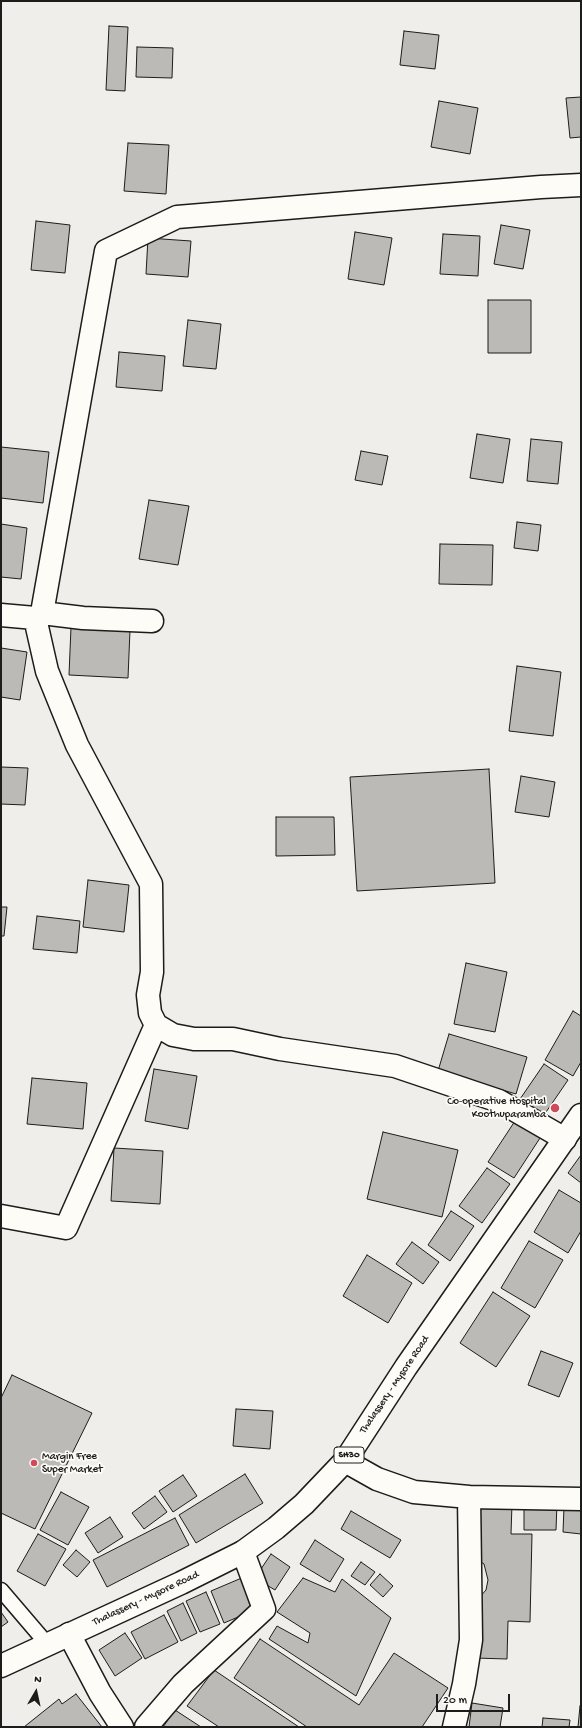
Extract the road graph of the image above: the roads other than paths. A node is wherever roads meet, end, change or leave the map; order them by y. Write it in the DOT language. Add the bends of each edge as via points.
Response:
graph roads {
  1 [pos="581,185"];
  2 [pos="1,615"];
  3 [pos="39,616"];
  4 [pos="152,621"];
  5 [pos="156,1025"];
  6 [pos="581,1115"];
  7 [pos="565,1139"];
  8 [pos="1,1216"];
  9 [pos="345,1461"];
  10 [pos="469,1496"];
  11 [pos="581,1499"];
  12 [pos="243,1552"];
  13 [pos="1,1590"];
  14 [pos="69,1634"];
  15 [pos="48,1645"];
  16 [pos="1,1666"];
  17 [pos="122,1727"];
  18 [pos="146,1727"];
  19 [pos="454,1727"];
  1 -- 3 [label="street" via="177,217 106,251"];
  2 -- 3 [label="street"];
  3 -- 4 [label="street"];
  3 -- 5 [label="street" via="47,671 77,745 151,884 152,972 148,995 150,1013"];
  5 -- 7 [label="street" via="173,1035 194,1039 233,1039 396,1066 499,1101"];
  5 -- 8 [label="street" via="66,1228"];
  6 -- 7 [label="street, Thalassery - Mysore Road / SH30"];
  7 -- 9 [label="street, Thalassery - Mysore Road / SH30" via="406,1367"];
  9 -- 10 [label="street" via="376,1478 414,1492"];
  9 -- 12 [label="street, Thalassery - Mysore Road / SH30" via="304,1504"];
  10 -- 11 [label="street"];
  10 -- 19 [label="street" via="471,1640"];
  12 -- 14 [label="street, Thalassery - Mysore Road / SH30"];
  12 -- 18 [label="street" via="264,1609 183,1684"];
  13 -- 15 [label="lane"];
  14 -- 15 [label="street, Thalassery - Mysore Road / SH30"];
  14 -- 17 [label="street" via="100,1693"];
  15 -- 16 [label="street, Thalassery - Mysore Road / SH30"];
}
